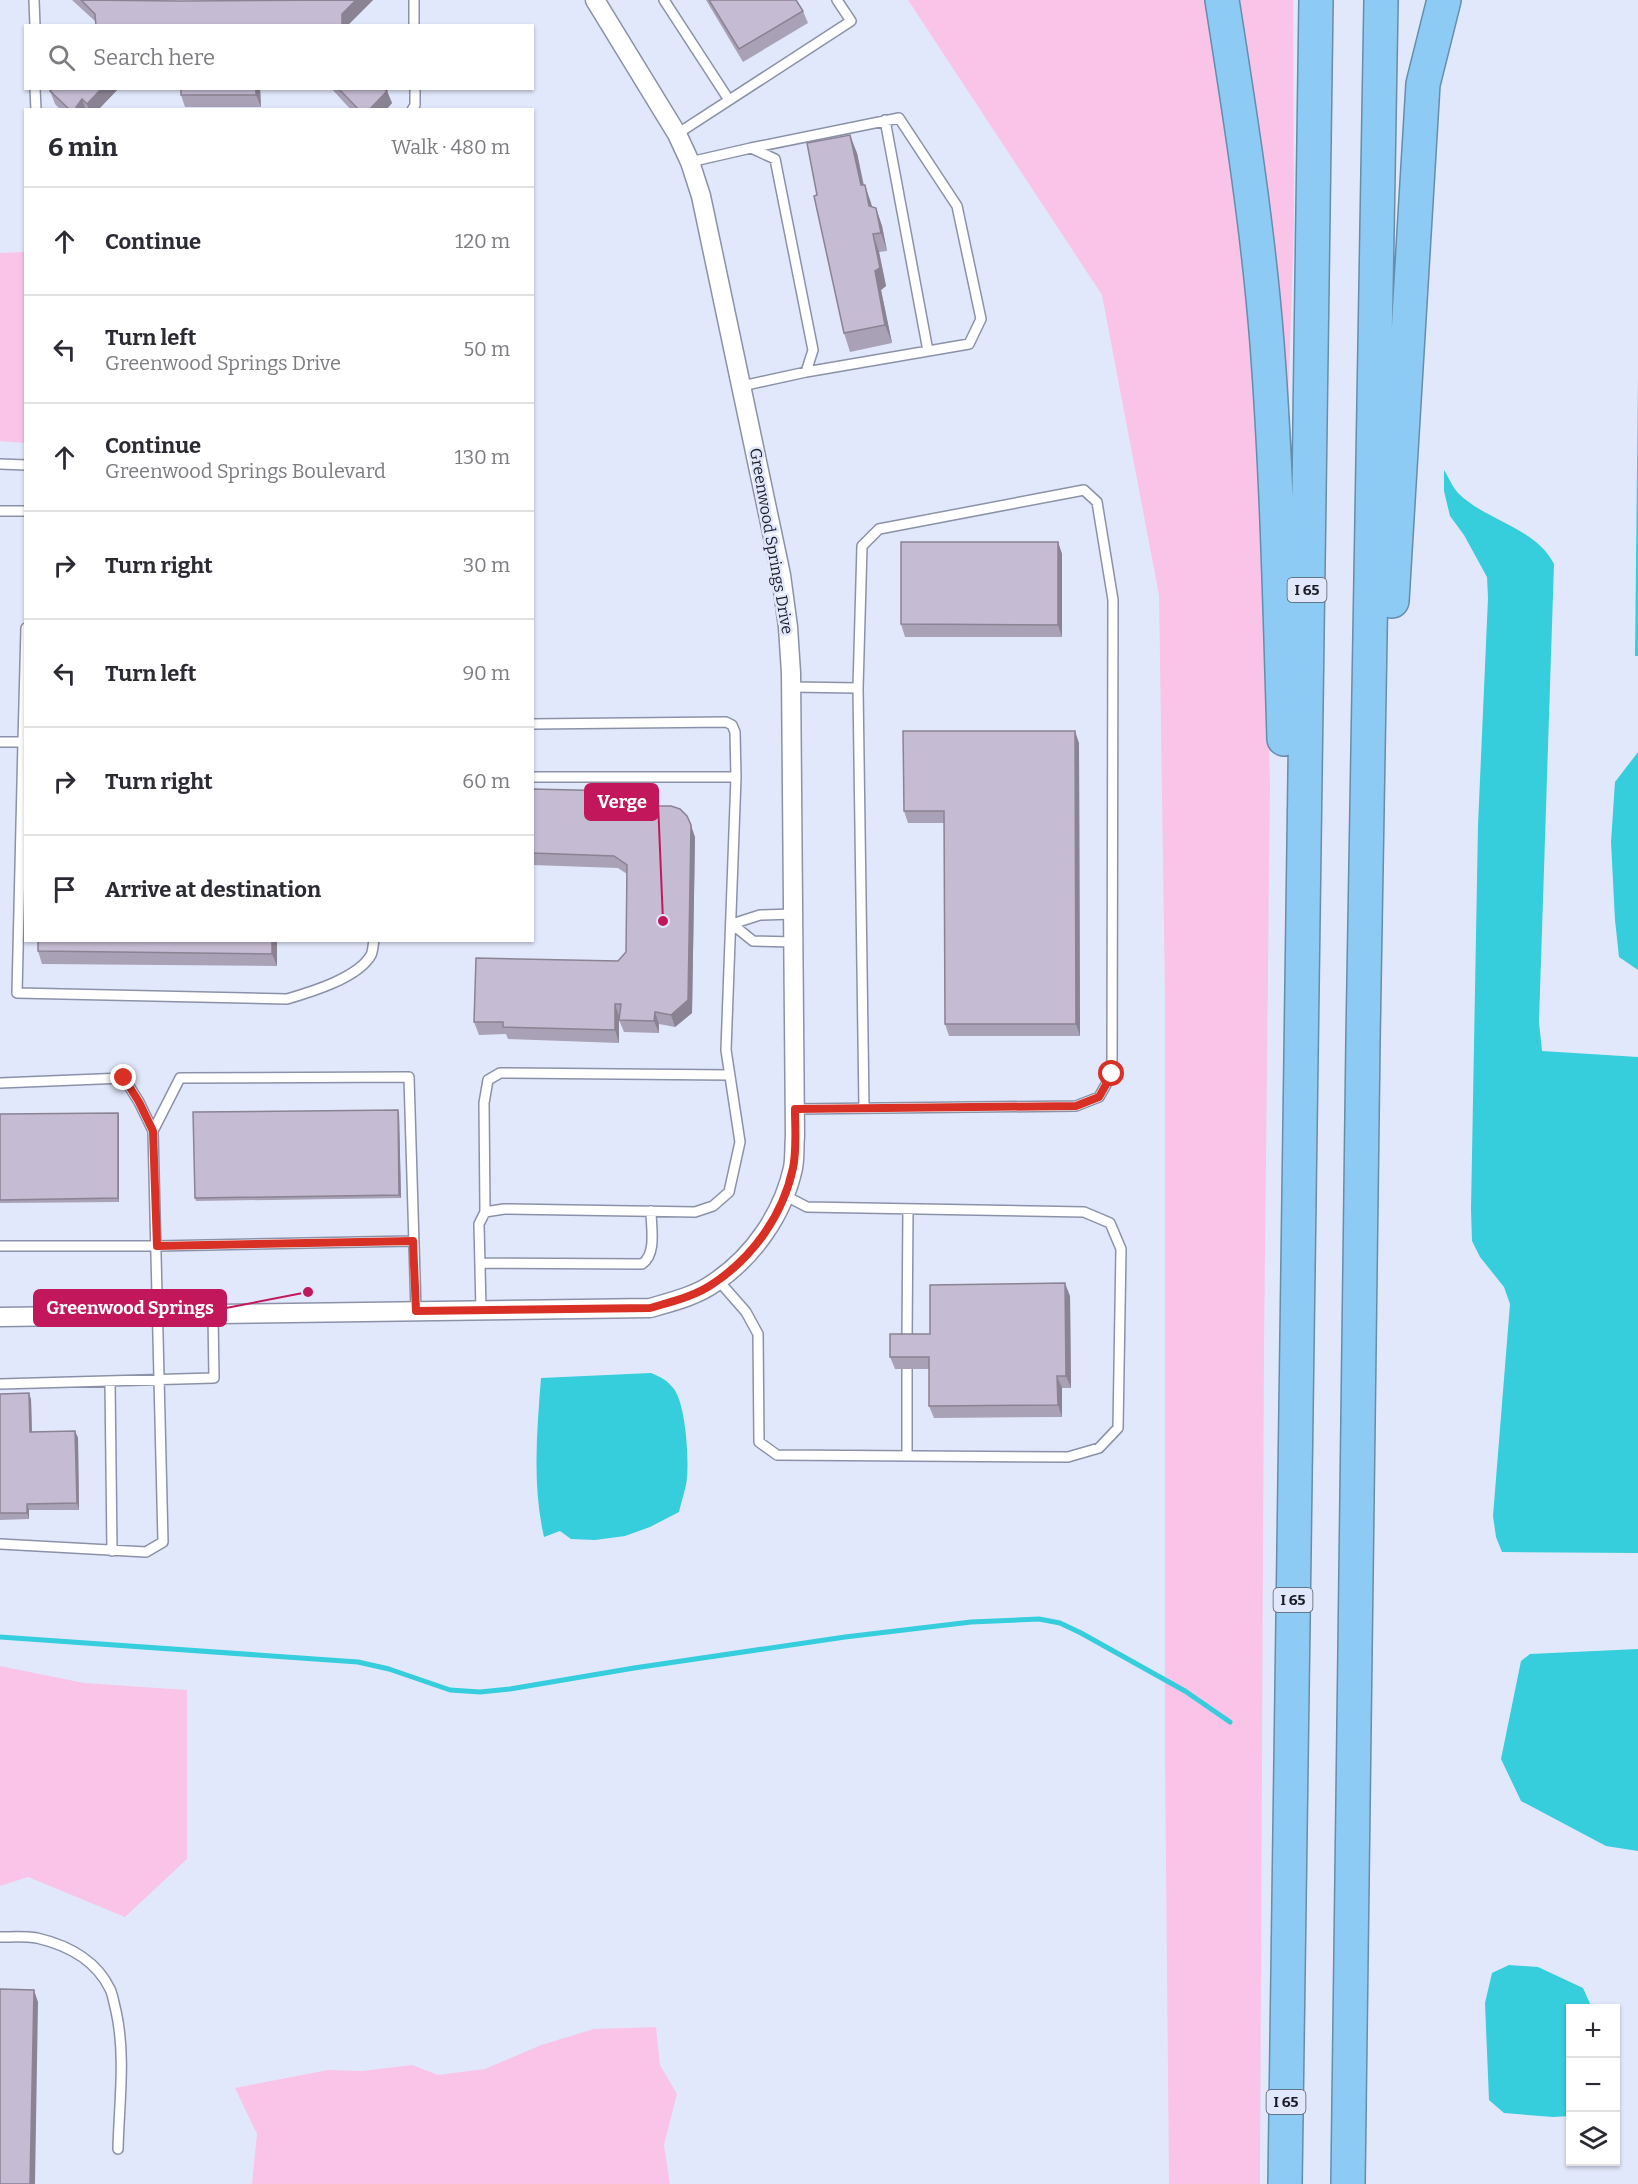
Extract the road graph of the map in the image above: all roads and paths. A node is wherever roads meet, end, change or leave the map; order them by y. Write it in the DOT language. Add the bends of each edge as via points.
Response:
graph roads {
  1 [pos="34,0"];
  2 [pos="414,0"];
  3 [pos="596,0"];
  4 [pos="664,0"];
  5 [pos="837,0"];
  6 [pos="1222,0"];
  7 [pos="1317,0"];
  8 [pos="1381,0"];
  9 [pos="1444,0"];
  10 [pos="35,24"];
  11 [pos="414,24"];
  12 [pos="35,90"];
  13 [pos="415,90"];
  14 [pos="729,100"];
  15 [pos="36,108"];
  16 [pos="413,108"];
  17 [pos="885,120"];
  18 [pos="677,134"];
  19 [pos="751,148"];
  20 [pos="690,162"];
  21 [pos="928,351"];
  22 [pos="806,372"];
  23 [pos="742,386"];
  24 [pos="0,464"];
  25 [pos="24,465"];
  26 [pos="0,511"];
  27 [pos="24,511"];
  28 [pos="792,687"];
  29 [pos="858,688"];
  30 [pos="24,704"];
  31 [pos="534,724"];
  32 [pos="0,742"];
  33 [pos="23,742"];
  34 [pos="534,777"];
  35 [pos="736,777"];
  36 [pos="794,914"];
  37 [pos="732,924"];
  38 [pos="374,942"];
  39 [pos="794,942"];
  40 [pos="1364,1040"];
  41 [pos="730,1075"];
  42 [pos="0,1083"];
  43 [pos="864,1108"];
  44 [pos="795,1109"];
  45 [pos="153,1131"];
  46 [pos="1298,1180"];
  47 [pos="784,1195"];
  48 [pos="908,1209"];
  49 [pos="651,1211"];
  50 [pos="485,1212"];
  51 [pos="413,1241"];
  52 [pos="0,1246"];
  53 [pos="157,1246"];
  54 [pos="480,1263"];
  55 [pos="718,1280"];
  56 [pos="481,1310"];
  57 [pos="416,1311"];
  58 [pos="158,1314"];
  59 [pos="213,1314"];
  60 [pos="0,1317"];
  61 [pos="907,1341"];
  62 [pos="907,1367"];
  63 [pos="160,1380"];
  64 [pos="110,1382"];
  65 [pos="0,1384"];
  66 [pos="907,1456"];
  67 [pos="0,1544"];
  68 [pos="112,1551"];
  69 [pos="0,1937"];
  70 [pos="118,2149"];
  71 [pos="1285,2184"];
  72 [pos="1348,2184"];
  1 -- 10 [label="lane"];
  2 -- 11 [label="lane"];
  3 -- 18 [label="street, Greenwood Springs Drive"];
  4 -- 14 [label="lane"];
  5 -- 14 [label="lane" via="851,21"];
  6 -- 46 [label="highway" via="1243,134 1267,342 1279,563"];
  7 -- 46 [label="highway, I 65"];
  8 -- 40 [label="highway"];
  9 -- 40 [label="highway" via="1423,84 1418,141"];
  12 -- 15 [label="lane"];
  13 -- 16 [label="lane"];
  14 -- 18 [label="lane"];
  17 -- 19 [label="lane"];
  17 -- 21 [label="lane"];
  17 -- 21 [label="lane" via="898,118 957,206 981,319 969,344"];
  18 -- 20 [label="street, Greenwood Springs Drive"];
  19 -- 20 [label="lane"];
  19 -- 22 [label="lane" via="775,159 813,350"];
  20 -- 23 [label="street, Greenwood Springs Drive" via="701,196"];
  21 -- 22 [label="lane"];
  22 -- 23 [label="lane"];
  23 -- 28 [label="street, Greenwood Springs Drive" via="781,575"];
  24 -- 25 [label="lane"];
  26 -- 27 [label="lane"];
  28 -- 29 [label="lane"];
  28 -- 36 [label="street, Greenwood Springs Drive"];
  29 -- 43 [label="lane"];
  29 -- 43 [label="lane" via="862,546 879,529 1084,490 1097,502 1113,600 1112,1074 1099,1097 1076,1106"];
  30 -- 33 [label="lane"];
  31 -- 35 [label="lane" via="726,722 735,732"];
  32 -- 33 [label="lane"];
  33 -- 38 [label="lane" via="17,993 287,999 325,988 361,967 372,954"];
  34 -- 35 [label="lane"];
  35 -- 37 [label="lane"];
  36 -- 37 [label="lane" via="760,915"];
  36 -- 39 [label="street, Greenwood Springs Drive"];
  37 -- 39 [label="lane" via="753,941"];
  37 -- 41 [label="lane" via="726,1050"];
  39 -- 44 [label="street, Greenwood Springs Drive"];
  40 -- 72 [label="highway"];
  41 -- 49 [label="lane" via="740,1142 729,1192 713,1206 695,1212"];
  41 -- 50 [label="lane" via="500,1073 488,1080 484,1103"];
  42 -- 45 [label="lane" via="124,1078"];
  43 -- 44 [label="lane"];
  44 -- 47 [label="street, Greenwood Springs Drive" via="793,1168"];
  45 -- 51 [label="lane" via="180,1078 409,1077"];
  45 -- 53 [label="lane"];
  46 -- 71 [label="highway, I 65"];
  47 -- 48 [label="lane" via="807,1207"];
  47 -- 55 [label="street, Greenwood Springs Drive" via="754,1250"];
  48 -- 61 [label="lane"];
  48 -- 66 [label="lane" via="1084,1212 1110,1223 1121,1249 1118,1428 1099,1448 1068,1456"];
  49 -- 50 [label="lane"];
  49 -- 54 [label="lane" via="652,1249 642,1264"];
  50 -- 54 [label="lane" via="479,1224"];
  51 -- 53 [label="lane"];
  51 -- 57 [label="lane"];
  52 -- 53 [label="lane"];
  53 -- 58 [label="lane"];
  54 -- 56 [label="lane"];
  55 -- 56 [label="street, Greenwood Springs Drive" via="650,1308"];
  55 -- 66 [label="lane" via="746,1312 758,1334 759,1442 777,1455"];
  56 -- 57 [label="street, Greenwood Springs Drive"];
  57 -- 59 [label="street, Greenwood Springs Drive"];
  58 -- 59 [label="street, Greenwood Springs Drive"];
  58 -- 60 [label="street, Greenwood Springs Drive"];
  58 -- 63 [label="lane"];
  59 -- 63 [label="lane" via="214,1378"];
  62 -- 66 [label="lane"];
  63 -- 64 [label="lane"];
  63 -- 68 [label="lane" via="163,1542 146,1552"];
  64 -- 65 [label="lane"];
  64 -- 68 [label="lane"];
  67 -- 68 [label="lane"];
  69 -- 70 [label="lane" via="35,1938 67,1948 88,1961 111,1990 121,2056"];
}
